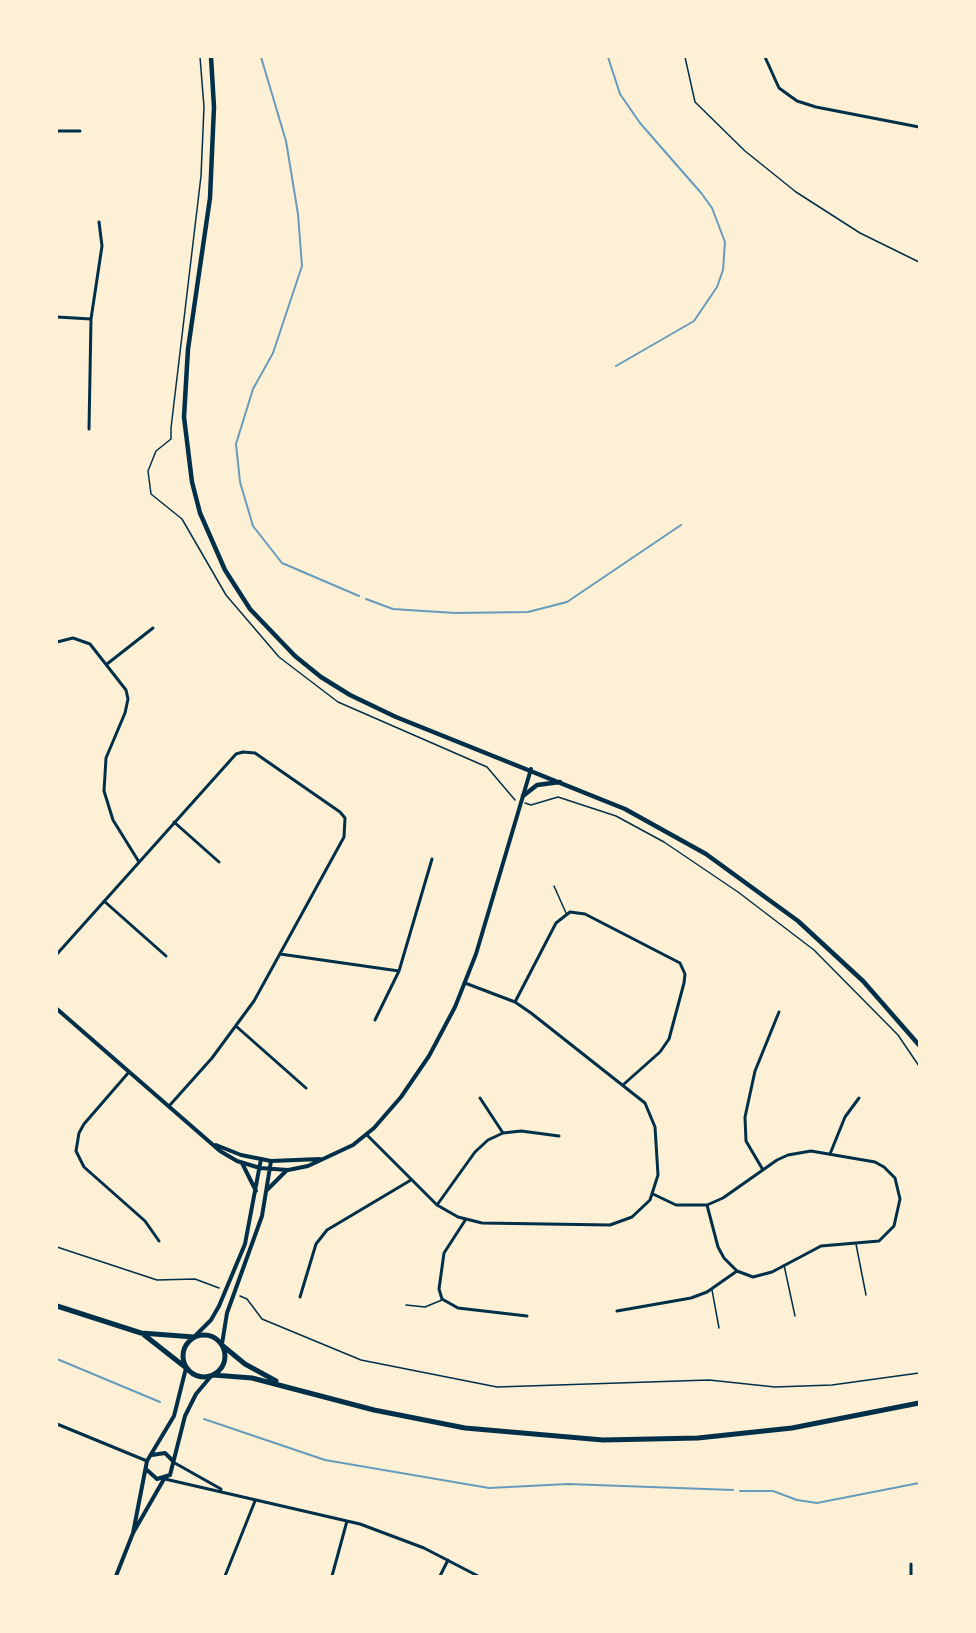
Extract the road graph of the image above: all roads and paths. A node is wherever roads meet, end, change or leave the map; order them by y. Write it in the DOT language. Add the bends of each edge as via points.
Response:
graph roads {
  1 [pos="200,57"];
  2 [pos="211,57"];
  3 [pos="685,57"];
  4 [pos="765,57"];
  5 [pos="919,127"];
  6 [pos="57,131"];
  7 [pos="80,131"];
  8 [pos="99,222"];
  9 [pos="919,261"];
  10 [pos="57,317"];
  11 [pos="91,319"];
  12 [pos="89,429"];
  13 [pos="153,628"];
  14 [pos="57,642"];
  15 [pos="107,664"];
  16 [pos="531,769"];
  17 [pos="563,782"];
  18 [pos="522,799"];
  19 [pos="174,822"];
  20 [pos="432,859"];
  21 [pos="139,862"];
  22 [pos="219,862"];
  23 [pos="554,886"];
  24 [pos="104,901"];
  25 [pos="566,913"];
  26 [pos="57,954"];
  27 [pos="280,954"];
  28 [pos="166,956"];
  29 [pos="399,971"];
  30 [pos="465,983"];
  31 [pos="515,1002"];
  32 [pos="57,1009"];
  33 [pos="779,1012"];
  34 [pos="375,1020"];
  35 [pos="237,1027"];
  36 [pos="919,1045"];
  37 [pos="919,1066"];
  38 [pos="131,1071"];
  39 [pos="623,1085"];
  40 [pos="306,1088"];
  41 [pos="480,1098"];
  42 [pos="859,1098"];
  43 [pos="170,1105"];
  44 [pos="503,1133"];
  45 [pos="204,1135"];
  46 [pos="367,1135"];
  47 [pos="559,1136"];
  48 [pos="830,1154"];
  49 [pos="327,1157"];
  50 [pos="261,1159"];
  51 [pos="271,1161"];
  52 [pos="242,1163"];
  53 [pos="260,1168"];
  54 [pos="269,1170"];
  55 [pos="288,1170"];
  56 [pos="763,1170"];
  57 [pos="411,1180"];
  58 [pos="266,1190"];
  59 [pos="257,1192"];
  60 [pos="653,1194"];
  61 [pos="437,1204"];
  62 [pos="707,1205"];
  63 [pos="466,1219"];
  64 [pos="159,1240"];
  65 [pos="856,1243"];
  66 [pos="57,1247"];
  67 [pos="784,1264"];
  68 [pos="736,1271"];
  69 [pos="221,1289"];
  70 [pos="712,1289"];
  71 [pos="866,1295"];
  72 [pos="239,1296"];
  73 [pos="300,1297"];
  74 [pos="442,1299"];
  75 [pos="406,1305"];
  76 [pos="57,1306"];
  77 [pos="617,1311"];
  78 [pos="527,1316"];
  79 [pos="795,1316"];
  80 [pos="719,1328"];
  81 [pos="141,1333"];
  82 [pos="195,1337"];
  83 [pos="222,1345"];
  84 [pos="186,1368"];
  85 [pos="919,1373"];
  86 [pos="213,1375"];
  87 [pos="283,1385"];
  88 [pos="919,1403"];
  89 [pos="57,1424"];
  90 [pos="151,1456"];
  91 [pos="147,1461"];
  92 [pos="173,1462"];
  93 [pos="146,1466"];
  94 [pos="165,1479"];
  95 [pos="225,1491"];
  96 [pos="255,1501"];
  97 [pos="346,1521"];
  98 [pos="133,1533"];
  99 [pos="448,1560"];
  100 [pos="911,1564"];
  101 [pos="116,1576"];
  102 [pos="225,1576"];
  103 [pos="332,1576"];
  104 [pos="440,1576"];
  105 [pos="478,1576"];
  106 [pos="911,1576"];
  1 -- 18 [label="path" via="204,106 201,176 171,439 156,450 148,471 151,494 182,519 226,595 279,657 338,702 487,767 513,799"];
  2 -- 16 [label="main road" via="211,187 184,400 192,482 211,542 232,584 260,621 321,677 396,717"];
  3 -- 9 [label="path" via="695,102 745,151 796,192 860,233"];
  4 -- 5 [label="street" via="779,88 797,101"];
  6 -- 7 [label="street"];
  8 -- 11 [label="street" via="102,246"];
  10 -- 11 [label="street"];
  11 -- 12 [label="street"];
  13 -- 15 [label="street"];
  14 -- 15 [label="street" via="68,638 82,640"];
  15 -- 21 [label="street" via="122,682 128,699 106,758 104,791 113,820"];
  16 -- 17 [label="main road"];
  16 -- 18 [label="street"];
  17 -- 18 [label="main road" via="537,785"];
  17 -- 36 [label="main road" via="671,833 773,900 856,974"];
  18 -- 30 [label="street"];
  18 -- 37 [label="path" via="531,805 558,797 616,816 738,892 814,950 898,1035"];
  19 -- 21 [label="street"];
  19 -- 22 [label="street"];
  19 -- 27 [label="street" via="230,759 243,752 255,753 340,812 346,821 344,837"];
  20 -- 29 [label="street"];
  21 -- 24 [label="street"];
  23 -- 25 [label="lane"];
  24 -- 26 [label="street"];
  24 -- 28 [label="street"];
  25 -- 31 [label="street" via="556,923"];
  25 -- 39 [label="street" via="585,914 674,959 684,970 669,1038 660,1052"];
  27 -- 29 [label="street"];
  27 -- 35 [label="street"];
  29 -- 34 [label="street"];
  30 -- 31 [label="street"];
  30 -- 46 [label="street" via="421,1070"];
  31 -- 39 [label="street"];
  32 -- 38 [label="street"];
  33 -- 56 [label="street" via="754,1071 745,1117 746,1141"];
  35 -- 40 [label="street"];
  35 -- 43 [label="street"];
  38 -- 43 [label="street"];
  38 -- 64 [label="street" via="84,1124 76,1151 84,1167 145,1221"];
  39 -- 60 [label="street" via="645,1103 656,1127 658,1174"];
  41 -- 44 [label="street"];
  42 -- 48 [label="street" via="845,1117"];
  43 -- 45 [label="street"];
  44 -- 47 [label="street"];
  44 -- 61 [label="street" via="483,1144"];
  45 -- 50 [label="street" via="228,1150"];
  45 -- 52 [label="street" via="220,1151"];
  46 -- 49 [label="street"];
  46 -- 57 [label="street"];
  48 -- 56 [label="street" via="800,1151"];
  48 -- 65 [label="street" via="875,1162 895,1178 899,1188 900,1205 892,1229 879,1241"];
  49 -- 51 [label="street"];
  49 -- 55 [label="street"];
  50 -- 51 [label="street"];
  50 -- 53 [label="street"];
  51 -- 54 [label="street"];
  52 -- 53 [label="street"];
  52 -- 59 [label="street"];
  53 -- 54 [label="street"];
  53 -- 59 [label="street"];
  54 -- 55 [label="street"];
  54 -- 58 [label="street"];
  55 -- 58 [label="street"];
  56 -- 62 [label="street"];
  57 -- 61 [label="street"];
  57 -- 73 [label="street" via="327,1230 316,1244"];
  58 -- 83 [label="street" via="256,1238 227,1312"];
  59 -- 82 [label="street" via="244,1244 219,1306"];
  60 -- 62 [label="street" via="676,1204"];
  60 -- 63 [label="street" via="632,1218 610,1225 500,1225"];
  61 -- 63 [label="street"];
  62 -- 68 [label="street" via="718,1247"];
  63 -- 74 [label="street" via="444,1253 439,1289"];
  65 -- 67 [label="street" via="821,1246"];
  65 -- 71 [label="lane"];
  66 -- 69 [label="path" via="157,1280 195,1279"];
  67 -- 68 [label="street" via="762,1276"];
  67 -- 79 [label="lane"];
  68 -- 70 [label="street"];
  70 -- 77 [label="street" via="691,1298"];
  70 -- 80 [label="lane"];
  72 -- 85 [label="path" via="247,1299 262,1318 361,1360 496,1387 709,1380 775,1387 832,1385"];
  74 -- 75 [label="lane" via="425,1307"];
  74 -- 78 [label="street" via="458,1308"];
  76 -- 81 [label="main road"];
  81 -- 82 [label="main road"];
  81 -- 84 [label="main road"];
  82 -- 83 [label="main road" via="210,1335"];
  82 -- 84 [label="main road" via="183,1350"];
  83 -- 86 [label="main road" via="224,1362"];
  83 -- 87 [label="main road" via="245,1364"];
  84 -- 86 [label="main road" via="198,1376"];
  84 -- 90 [label="street" via="179,1405"];
  86 -- 87 [label="main road"];
  86 -- 92 [label="street" via="190,1404"];
  87 -- 88 [label="main road" via="374,1410 496,1432 603,1440 744,1434 840,1421"];
  89 -- 91 [label="street"];
  90 -- 91 [label="street"];
  90 -- 92 [label="street" via="162,1452"];
  91 -- 93 [label="street"];
  92 -- 94 [label="street" via="172,1472"];
  92 -- 95 [label="street"];
  93 -- 94 [label="street" via="154,1478"];
  93 -- 98 [label="street"];
  94 -- 95 [label="street"];
  94 -- 98 [label="street"];
  95 -- 96 [label="street"];
  96 -- 97 [label="street"];
  96 -- 102 [label="street"];
  97 -- 99 [label="street" via="399,1537"];
  97 -- 103 [label="street"];
  98 -- 101 [label="street"];
  99 -- 104 [label="street"];
  99 -- 105 [label="street"];
  100 -- 106 [label="street"];
}
